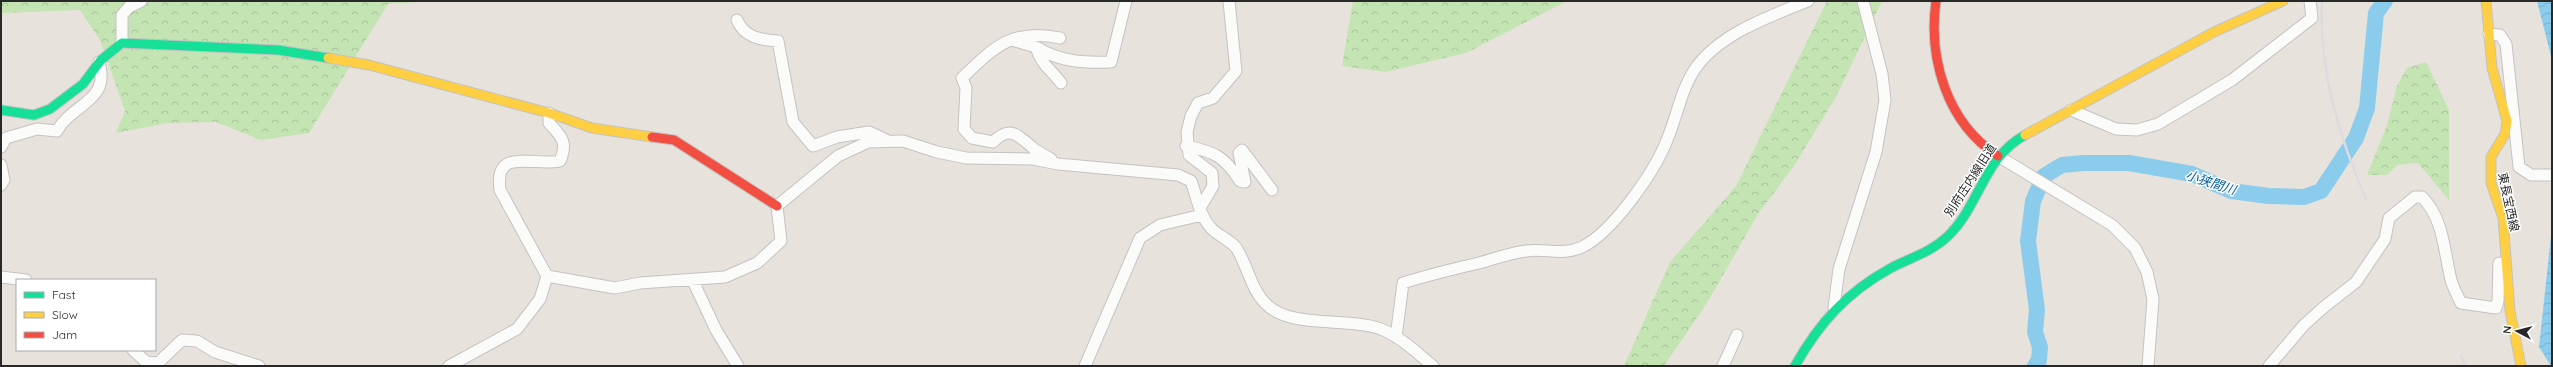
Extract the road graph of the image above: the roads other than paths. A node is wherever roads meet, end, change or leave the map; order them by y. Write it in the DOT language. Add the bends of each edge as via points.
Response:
graph roads {
  1 [pos="141,1"];
  2 [pos="1126,1"];
  3 [pos="1229,1"];
  4 [pos="1808,1"];
  5 [pos="1863,1"];
  6 [pos="1936,1"];
  7 [pos="2283,1"];
  8 [pos="2310,1"];
  9 [pos="2486,1"];
  10 [pos="737,20"];
  11 [pos="2489,34"];
  12 [pos="1060,38"];
  13 [pos="1012,40"];
  14 [pos="122,43"];
  15 [pos="1036,47"];
  16 [pos="99,62"];
  17 [pos="1061,83"];
  18 [pos="1,110"];
  19 [pos="2071,110"];
  20 [pos="549,113"];
  21 [pos="888,141"];
  22 [pos="1186,146"];
  23 [pos="1,147"];
  24 [pos="1998,156"];
  25 [pos="1058,164"];
  26 [pos="1,165"];
  27 [pos="2552,175"];
  28 [pos="1,185"];
  29 [pos="1272,190"];
  30 [pos="777,206"];
  31 [pos="1201,211"];
  32 [pos="2505,238"];
  33 [pos="547,276"];
  34 [pos="1,277"];
  35 [pos="18,279"];
  36 [pos="693,281"];
  37 [pos="1834,307"];
  38 [pos="1737,335"];
  39 [pos="1396,337"];
  40 [pos="134,351"];
  41 [pos="259,366"];
  42 [pos="449,366"];
  43 [pos="738,366"];
  44 [pos="1085,366"];
  45 [pos="1433,366"];
  46 [pos="1723,366"];
  47 [pos="1795,366"];
  48 [pos="2148,366"];
  49 [pos="2269,366"];
  50 [pos="2522,366"];
  1 -- 14 [label="street" via="129,7 122,15"];
  2 -- 15 [label="street" via="1111,62 1069,60 1051,56"];
  3 -- 22 [label="street" via="1236,71 1213,98 1198,103 1191,116"];
  4 -- 39 [label="street" via="1729,38 1695,69 1684,90 1667,140 1653,169 1634,199 1594,239 1583,247 1568,252 1526,250 1454,267 1403,283"];
  5 -- 37 [label="street" via="1882,74 1885,100 1876,152 1839,268"];
  6 -- 24 [label="street" via="1934,43 1953,108 1971,134"];
  7 -- 19 [label="street, 別府庄内線旧道" via="2214,32"];
  8 -- 19 [label="street" via="2312,18 2232,80 2158,124 2137,130 2116,129"];
  9 -- 11 [label="street, 東長宝西線"];
  10 -- 21 [label="street" via="741,29 759,40 778,41 793,122 813,146 837,137 869,132"];
  11 -- 27 [label="street" via="2500,35 2506,44 2517,159 2522,171 2534,176"];
  11 -- 32 [label="street, 東長宝西線" via="2492,68 2507,121 2505,134 2492,151 2490,177 2503,218"];
  12 -- 13 [label="street" via="1027,34"];
  13 -- 15 [label="street"];
  13 -- 25 [label="street" via="1002,44 962,78 966,88 964,129 972,138 984,142 993,142 999,136 1011,132 1020,135 1033,148"];
  14 -- 16 [label="street"];
  14 -- 20 [label="street" via="278,50 362,64"];
  15 -- 17 [label="street" via="1040,61 1052,70"];
  16 -- 18 [label="street" via="83,84 50,109 34,115"];
  16 -- 23 [label="street" via="102,72 100,86 90,102 75,110 57,131 37,129 6,138"];
  19 -- 24 [label="street, 別府庄内線旧道" via="2015,139"];
  20 -- 30 [label="street" via="592,128 674,140"];
  20 -- 33 [label="street" via="549,123 561,136 565,149 560,161 549,164 509,162 501,169 499,177 500,190"];
  21 -- 25 [label="street" via="903,141 966,158 1033,159"];
  21 -- 30 [label="street" via="868,142 838,156"];
  22 -- 29 [label="street" via="1216,153 1231,166 1240,181 1245,182 1239,153 1242,150"];
  22 -- 31 [label="street" via="1189,155 1212,173 1213,186"];
  24 -- 37 [label="street, 別府庄内線旧道" via="1969,208 1947,236 1921,255 1885,271"];
  24 -- 48 [label="street" via="2112,225 2135,248 2147,272 2153,299"];
  25 -- 31 [label="street" via="1178,175 1191,181"];
  26 -- 28 [label="street" via="4,180"];
  30 -- 36 [label="street" via="781,241 757,263 725,277"];
  31 -- 39 [label="street" via="1211,228 1236,248 1252,284 1267,305 1282,314 1372,327"];
  31 -- 44 [label="street" via="1160,225 1140,238"];
  32 -- 49 [label="street" via="2498,249 2500,280 2496,308 2461,303 2451,282 2441,230 2429,204 2422,197 2415,197 2389,218 2384,239 2356,282 2304,325"];
  32 -- 50 [label="street, 東長宝西線" via="2510,311"];
  33 -- 36 [label="street" via="615,288 640,283"];
  33 -- 42 [label="street" via="540,299 517,329"];
  34 -- 35 [label="street"];
  36 -- 43 [label="street" via="716,330"];
  37 -- 47 [label="street, 別府庄内線旧道" via="1814,331"];
  38 -- 46 [label="street"];
  39 -- 45 [label="street"];
  40 -- 41 [label="street" via="146,362 158,363 182,340 197,341 215,352"];
}
